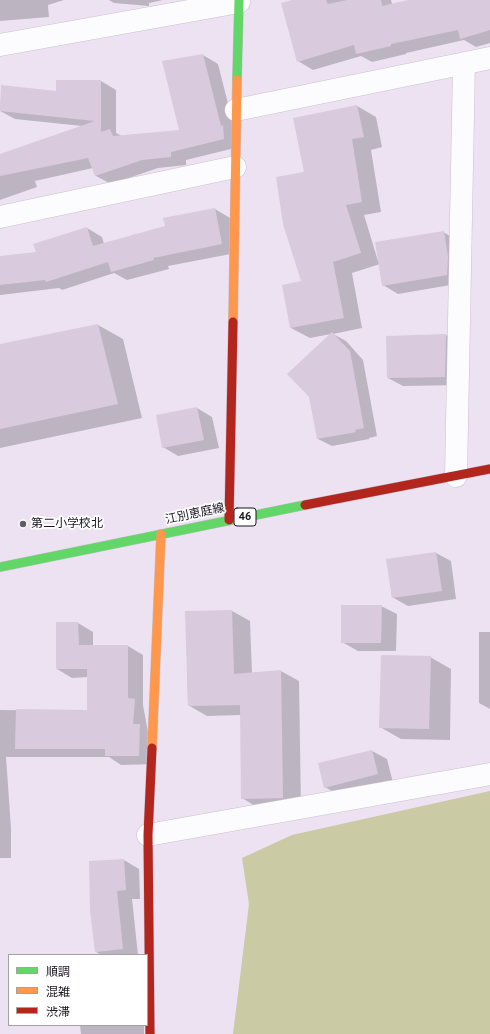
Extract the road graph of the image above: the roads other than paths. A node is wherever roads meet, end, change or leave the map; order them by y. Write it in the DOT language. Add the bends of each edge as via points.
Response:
graph roads {
  1 [pos="239,1"];
  2 [pos="0,45"];
  3 [pos="490,58"];
  4 [pos="464,64"];
  5 [pos="236,110"];
  6 [pos="236,167"];
  7 [pos="0,217"];
  8 [pos="490,469"];
  9 [pos="456,476"];
  10 [pos="229,520"];
  11 [pos="162,534"];
  12 [pos="0,567"];
  13 [pos="490,774"];
  14 [pos="148,835"];
  15 [pos="150,1034"];
  1 -- 2 [label="street"];
  1 -- 5 [label="street"];
  3 -- 4 [label="street"];
  4 -- 5 [label="street"];
  4 -- 9 [label="street"];
  5 -- 6 [label="street"];
  6 -- 7 [label="street"];
  6 -- 10 [label="street"];
  8 -- 9 [label="street, 江別恵庭線 / 46"];
  9 -- 10 [label="street, 江別恵庭線 / 46"];
  10 -- 11 [label="street, 江別恵庭線 / 46"];
  11 -- 12 [label="street, 江別恵庭線 / 46"];
  11 -- 14 [label="street"];
  13 -- 14 [label="street"];
  14 -- 15 [label="street"];
}
